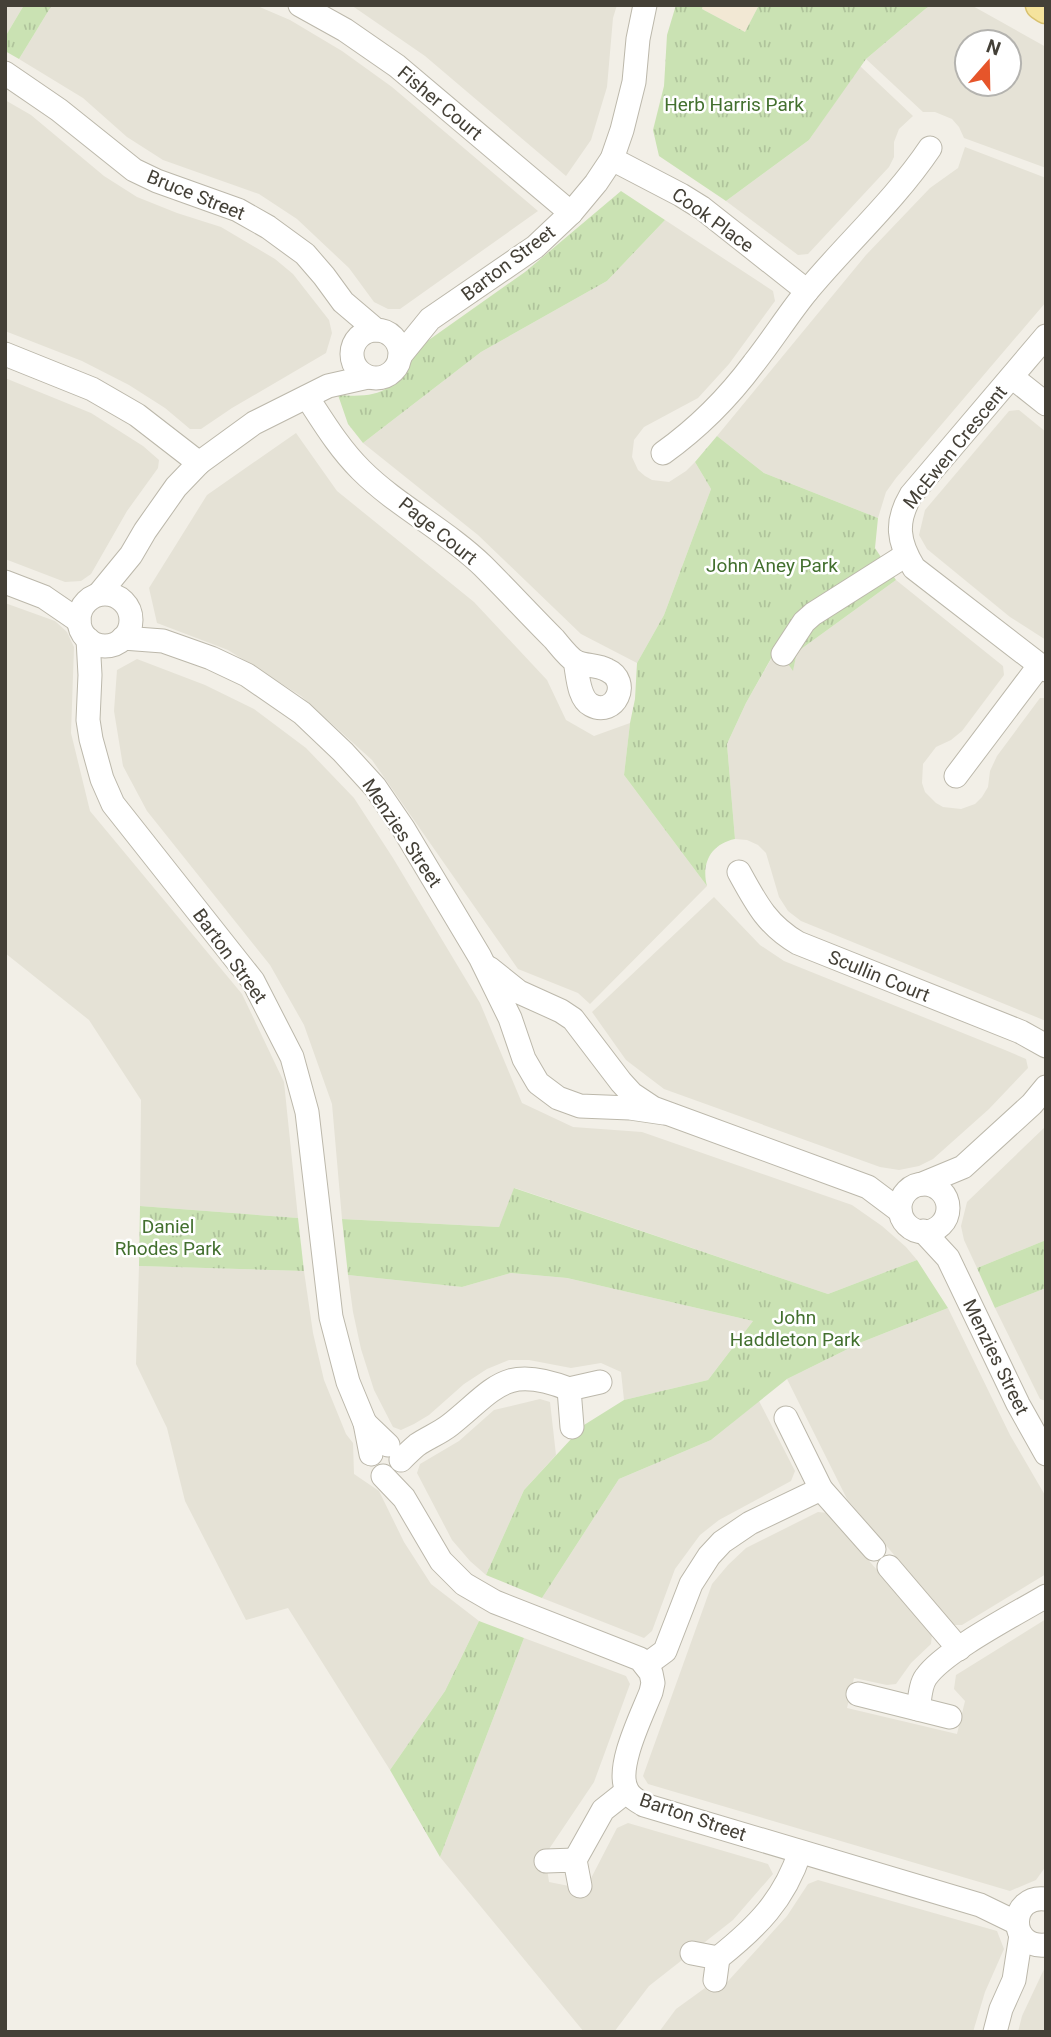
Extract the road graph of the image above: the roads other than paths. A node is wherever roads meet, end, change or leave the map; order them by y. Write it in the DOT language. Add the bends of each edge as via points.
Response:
graph roads {
  1 [pos="300,5"];
  2 [pos="645,5"];
  3 [pos="1040,5"];
  4 [pos="1046,9"];
  5 [pos="5,73"];
  6 [pos="930,148"];
  7 [pos="612,159"];
  8 [pos="571,213"];
  9 [pos="807,291"];
  10 [pos="344,302"];
  11 [pos="430,319"];
  12 [pos="379,330"];
  13 [pos="1046,336"];
  14 [pos="352,349"];
  15 [pos="5,354"];
  16 [pos="400,356"];
  17 [pos="368,377"];
  18 [pos="1012,377"];
  19 [pos="328,386"];
  20 [pos="307,397"];
  21 [pos="1046,404"];
  22 [pos="663,453"];
  23 [pos="199,463"];
  24 [pos="131,555"];
  25 [pos="906,555"];
  26 [pos="5,582"];
  27 [pos="44,597"];
  28 [pos="94,597"];
  29 [pos="128,610"];
  30 [pos="100,636"];
  31 [pos="163,641"];
  32 [pos="783,654"];
  33 [pos="575,662"];
  34 [pos="1042,668"];
  35 [pos="957,776"];
  36 [pos="739,872"];
  37 [pos="480,957"];
  38 [pos="1046,1046"];
  39 [pos="1046,1087"];
  40 [pos="664,1113"];
  41 [pos="963,1167"];
  42 [pos="918,1185"];
  43 [pos="868,1187"];
  44 [pos="900,1211"];
  45 [pos="938,1220"];
  46 [pos="600,1382"];
  47 [pos="569,1389"];
  48 [pos="786,1418"];
  49 [pos="572,1427"];
  50 [pos="1042,1440"];
  51 [pos="393,1456"];
  52 [pos="821,1489"];
  53 [pos="874,1549"];
  54 [pos="889,1567"];
  55 [pos="1046,1596"];
  56 [pos="959,1649"];
  57 [pos="646,1665"];
  58 [pos="858,1694"];
  59 [pos="918,1709"];
  60 [pos="950,1717"];
  61 [pos="627,1791"];
  62 [pos="800,1852"];
  63 [pos="575,1860"];
  64 [pos="546,1861"];
  65 [pos="580,1885"];
  66 [pos="1040,1898"];
  67 [pos="980,1905"];
  68 [pos="1031,1937"];
  69 [pos="692,1953"];
  70 [pos="995,2032"];
  1 -- 8 [label="street, Fisher Court" via="397,66"];
  2 -- 7 [label="street, Barton Street" via="629,105"];
  3 -- 4 [label="main road"];
  5 -- 10 [label="street, Bruce Street" via="134,170 238,210 268,227 305,254"];
  6 -- 9 [label="street" via="913,174"];
  7 -- 8 [label="street, Barton Street"];
  7 -- 9 [label="street, Cook Place" via="702,208"];
  8 -- 11 [label="street, Barton Street" via="535,247"];
  9 -- 22 [label="street" via="717,407"];
  10 -- 12 [label="street, Bruce Street"];
  10 -- 14 [label="street, Bruce Street"];
  11 -- 12 [label="street, Barton Street"];
  11 -- 16 [label="street, Barton Street"];
  12 -- 14 [label="street" via="360,335"];
  12 -- 16 [label="street" via="394,338"];
  13 -- 18 [label="street, McEwen Crescent"];
  14 -- 17 [label="street" via="356,367"];
  14 -- 19 [label="street"];
  15 -- 23 [label="street" via="92,389 137,415"];
  16 -- 17 [label="street" via="389,374"];
  17 -- 19 [label="street"];
  18 -- 21 [label="street"];
  18 -- 25 [label="street, McEwen Crescent" via="905,506 898,528"];
  19 -- 20 [label="street"];
  20 -- 23 [label="street" via="254,423"];
  20 -- 33 [label="street, Page Court" via="340,448 363,472 480,564"];
  23 -- 24 [label="street" via="162,506"];
  24 -- 28 [label="street"];
  24 -- 29 [label="street"];
  25 -- 32 [label="street" via="813,614"];
  25 -- 34 [label="street" via="914,568"];
  26 -- 27 [label="street"];
  27 -- 28 [label="street"];
  27 -- 30 [label="street"];
  28 -- 29 [label="street" via="114,596"];
  28 -- 30 [label="street" via="80,613"];
  29 -- 30 [label="street" via="128,631"];
  29 -- 31 [label="street, Menzies Street"];
  30 -- 31 [label="street, Menzies Street"];
  30 -- 51 [label="street, Barton Street" via="90,675 88,720 102,779 113,804 253,981 292,1056 307,1112 331,1317 348,1382 365,1423"];
  31 -- 37 [label="street, Menzies Street" via="247,675 302,713 343,752 404,828"];
  34 -- 35 [label="street"];
  36 -- 38 [label="street, Scullin Court" via="763,915 798,943"];
  37 -- 40 [label="street, Menzies Street" via="513,988 573,1019 626,1088"];
  37 -- 40 [label="street, Menzies Street" via="540,1086 580,1106"];
  39 -- 41 [label="street"];
  40 -- 43 [label="street, Menzies Street"];
  41 -- 42 [label="street"];
  41 -- 45 [label="street"];
  42 -- 43 [label="street, Menzies Street"];
  42 -- 44 [label="street" via="903,1196"];
  42 -- 45 [label="street" via="942,1193"];
  43 -- 44 [label="street, Menzies Street"];
  44 -- 45 [label="street" via="908,1225"];
  45 -- 50 [label="street, Menzies Street" via="948,1258"];
  46 -- 47 [label="street"];
  47 -- 49 [label="street"];
  47 -- 51 [label="street" via="542,1380 511,1380 483,1394 452,1423"];
  48 -- 52 [label="street"];
  51 -- 57 [label="street" via="404,1498 452,1574 473,1590 630,1653"];
  52 -- 53 [label="street"];
  52 -- 57 [label="street" via="750,1523 723,1542 691,1584 665,1651"];
  54 -- 56 [label="street"];
  55 -- 56 [label="street"];
  56 -- 59 [label="street" via="925,1678"];
  57 -- 61 [label="street, Barton Street" via="653,1683 623,1771"];
  58 -- 59 [label="street"];
  59 -- 60 [label="street"];
  61 -- 62 [label="street, Barton Street" via="644,1805"];
  61 -- 63 [label="street" via="603,1810"];
  62 -- 67 [label="street, Barton Street"];
  62 -- 69 [label="street" via="776,1902 717,1969"];
  63 -- 64 [label="street"];
  63 -- 65 [label="street"];
  66 -- 67 [label="street, Barton Street"];
  66 -- 68 [label="street" via="1021,1908"];
  67 -- 68 [label="street, Barton Street"];
  68 -- 70 [label="street"];
}
